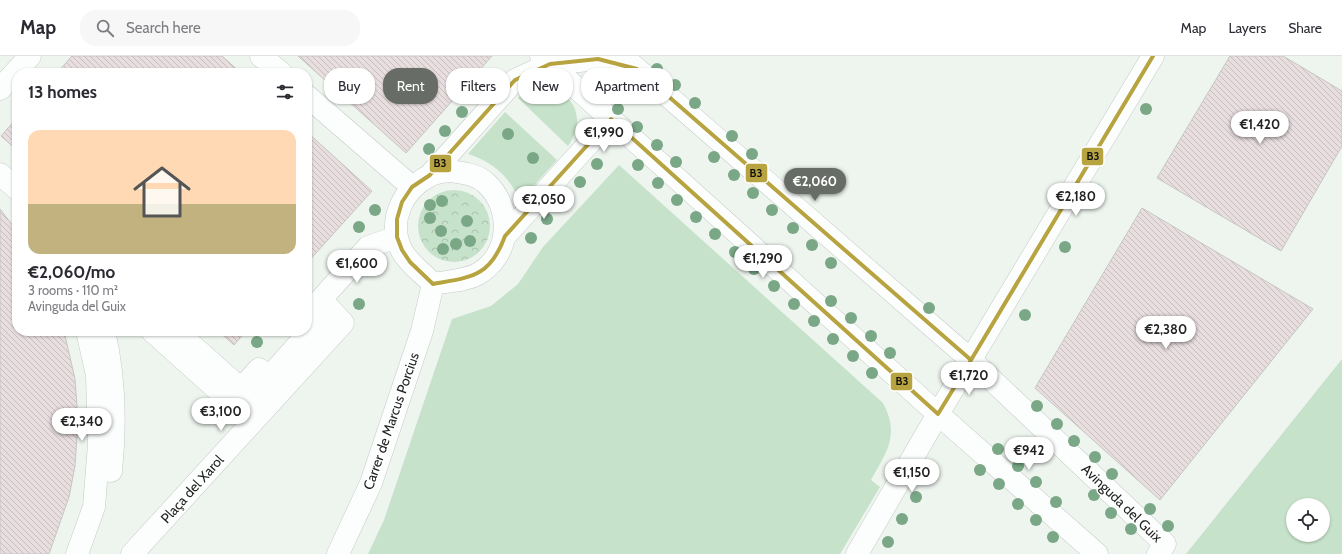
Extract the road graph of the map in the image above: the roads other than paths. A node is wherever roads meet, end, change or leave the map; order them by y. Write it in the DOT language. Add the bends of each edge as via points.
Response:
graph roads {
  1 [pos="30,56"];
  2 [pos="261,56"];
  3 [pos="1152,56"];
  4 [pos="545,60"];
  5 [pos="630,63"];
  6 [pos="19,68"];
  7 [pos="275,68"];
  8 [pos="12,76"];
  9 [pos="0,89"];
  10 [pos="312,100"];
  11 [pos="611,119"];
  12 [pos="0,174"];
  13 [pos="430,175"];
  14 [pos="12,185"];
  15 [pos="412,187"];
  16 [pos="505,236"];
  17 [pos="397,237"];
  18 [pos="433,284"];
  19 [pos="312,309"];
  20 [pos="312,329"];
  21 [pos="88,336"];
  22 [pos="105,336"];
  23 [pos="158,336"];
  24 [pos="182,336"];
  25 [pos="289,336"];
  26 [pos="306,336"];
  27 [pos="971,360"];
  28 [pos="938,414"];
  29 [pos="77,554"];
  30 [pos="92,554"];
  31 [pos="132,554"];
  32 [pos="338,554"];
  33 [pos="858,554"];
  34 [pos="1097,554"];
  35 [pos="1158,554"];
  1 -- 6 [label="street"];
  2 -- 7 [label="street"];
  3 -- 27 [label="street"];
  4 -- 5 [label="street" via="598,59"];
  4 -- 11 [label="street"];
  4 -- 13 [label="street" via="515,80"];
  5 -- 27 [label="street, Avinguda del Guix"];
  8 -- 9 [label="street"];
  10 -- 15 [label="street"];
  11 -- 16 [label="street"];
  11 -- 28 [label="street"];
  12 -- 14 [label="street"];
  13 -- 15 [label="street"];
  13 -- 16 [label="street" via="450,171 469,174 486,183 498,198 503,210"];
  15 -- 17 [label="street" via="400,207"];
  16 -- 18 [label="street" via="500,251 491,264 478,274"];
  17 -- 18 [label="street" via="410,262"];
  17 -- 19 [label="street" via="368,247"];
  18 -- 32 [label="street, Carrer de Marcus Porcius" via="422,331 371,483"];
  20 -- 31 [label="street, Plaça del Xarol" via="330,309 344,323"];
  21 -- 29 [label="street" via="97,375 99,444 94,507"];
  22 -- 30 [label="street" via="113,383 115,442 106,508"];
  23 -- 26 [label="street, Plaça del Xarol" via="240,410"];
  24 -- 25 [label="street" via="241,389"];
  27 -- 28 [label="street"];
  27 -- 35 [label="street, Avinguda del Guix" via="1165,544"];
  28 -- 33 [label="street"];
  28 -- 34 [label="street"];
}
